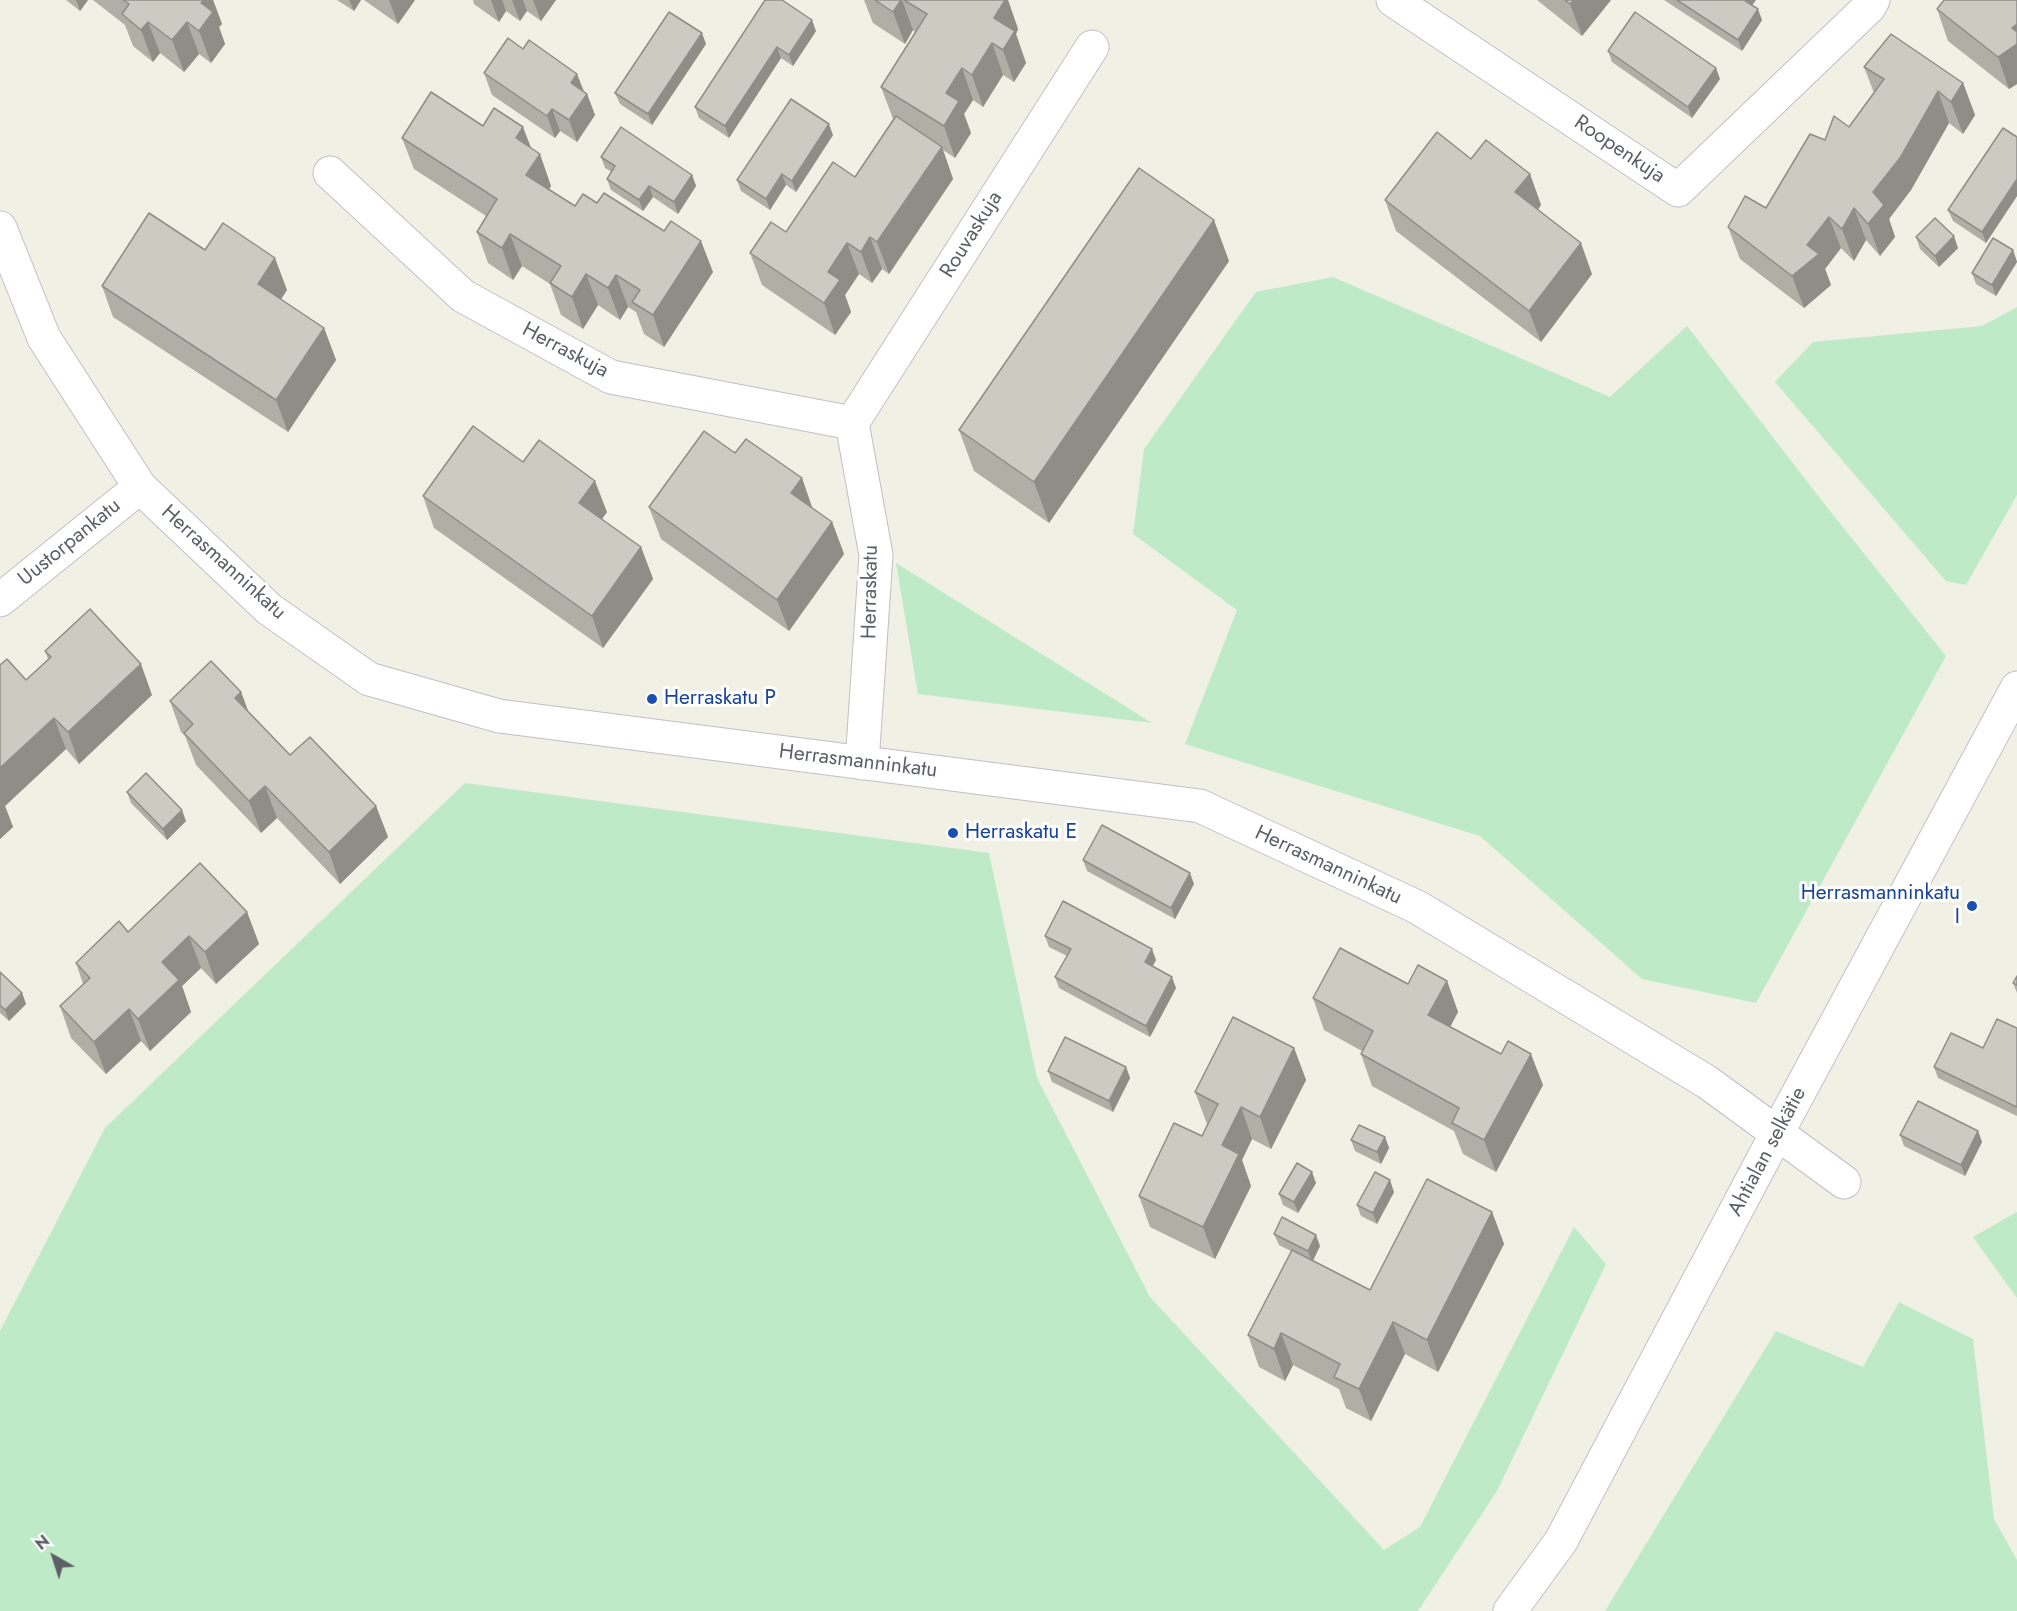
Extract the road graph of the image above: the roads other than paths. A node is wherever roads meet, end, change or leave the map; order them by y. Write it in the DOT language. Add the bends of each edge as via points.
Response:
graph roads {
  1 [pos="1393,0"];
  2 [pos="1873,0"];
  3 [pos="1092,47"];
  4 [pos="330,173"];
  5 [pos="0,228"];
  6 [pos="852,423"];
  7 [pos="140,487"];
  8 [pos="0,600"];
  9 [pos="2017,688"];
  10 [pos="862,763"];
  11 [pos="1778,1133"];
  12 [pos="1844,1182"];
  13 [pos="1510,1611"];
  1 -- 2 [label="street, Roopenkuja" via="1678,190"];
  3 -- 6 [label="street, Rouvaskuja"];
  4 -- 6 [label="street, Herraskuja" via="463,296 611,377"];
  5 -- 7 [label="street, Herrasmanninkatu" via="44,338"];
  6 -- 10 [label="street, Herraskatu" via="876,555"];
  7 -- 8 [label="street, Uustorpankatu"];
  7 -- 10 [label="street, Herrasmanninkatu" via="269,609 369,679 499,716"];
  9 -- 11 [label="street, Ahtialan selkätie"];
  10 -- 11 [label="street, Herrasmanninkatu" via="1200,806 1417,907 1707,1082"];
  11 -- 12 [label="street, Herrasmanninkatu"];
  11 -- 13 [label="street, Ahtialan selkätie" via="1561,1541"];
}
